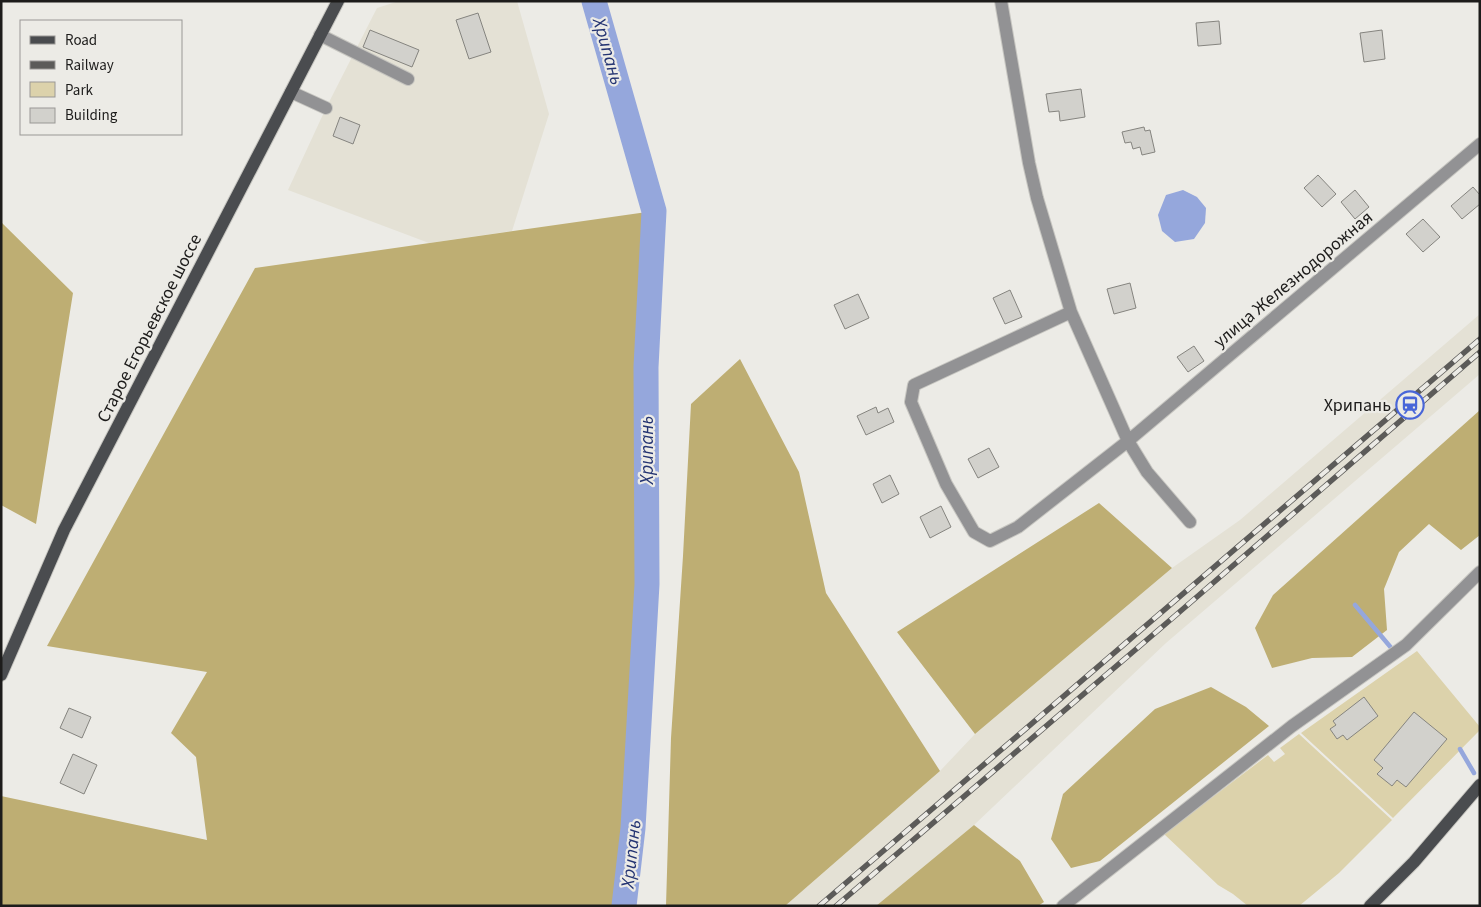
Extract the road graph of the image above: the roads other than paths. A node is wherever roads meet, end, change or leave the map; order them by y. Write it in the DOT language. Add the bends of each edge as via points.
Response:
graph roads {
  1 [pos="338,1"];
  2 [pos="1001,1"];
  3 [pos="320,36"];
  4 [pos="408,79"];
  5 [pos="291,92"];
  6 [pos="326,108"];
  7 [pos="1480,144"];
  8 [pos="1070,312"];
  9 [pos="1128,441"];
  10 [pos="1190,522"];
  11 [pos="1480,572"];
  12 [pos="1,676"];
  13 [pos="1480,785"];
  14 [pos="1063,906"];
  15 [pos="1370,906"];
  1 -- 3 [label="main road, Старое Егорьевское шоссе"];
  2 -- 8 [label="street" via="1031,172"];
  3 -- 4 [label="street"];
  3 -- 5 [label="main road, Старое Егорьевское шоссе"];
  5 -- 6 [label="street"];
  5 -- 12 [label="main road, Старое Егорьевское шоссе" via="64,530"];
  7 -- 9 [label="street, улица Железнодорожная"];
  8 -- 9 [label="street"];
  8 -- 9 [label="street, улица Железнодорожная" via="914,385 911,402 946,484 974,532 990,541 1018,527"];
  9 -- 10 [label="street" via="1147,472"];
  11 -- 14 [label="street" via="1406,645 1304,724 1189,806"];
  13 -- 15 [label="main road" via="1414,862"];
}
